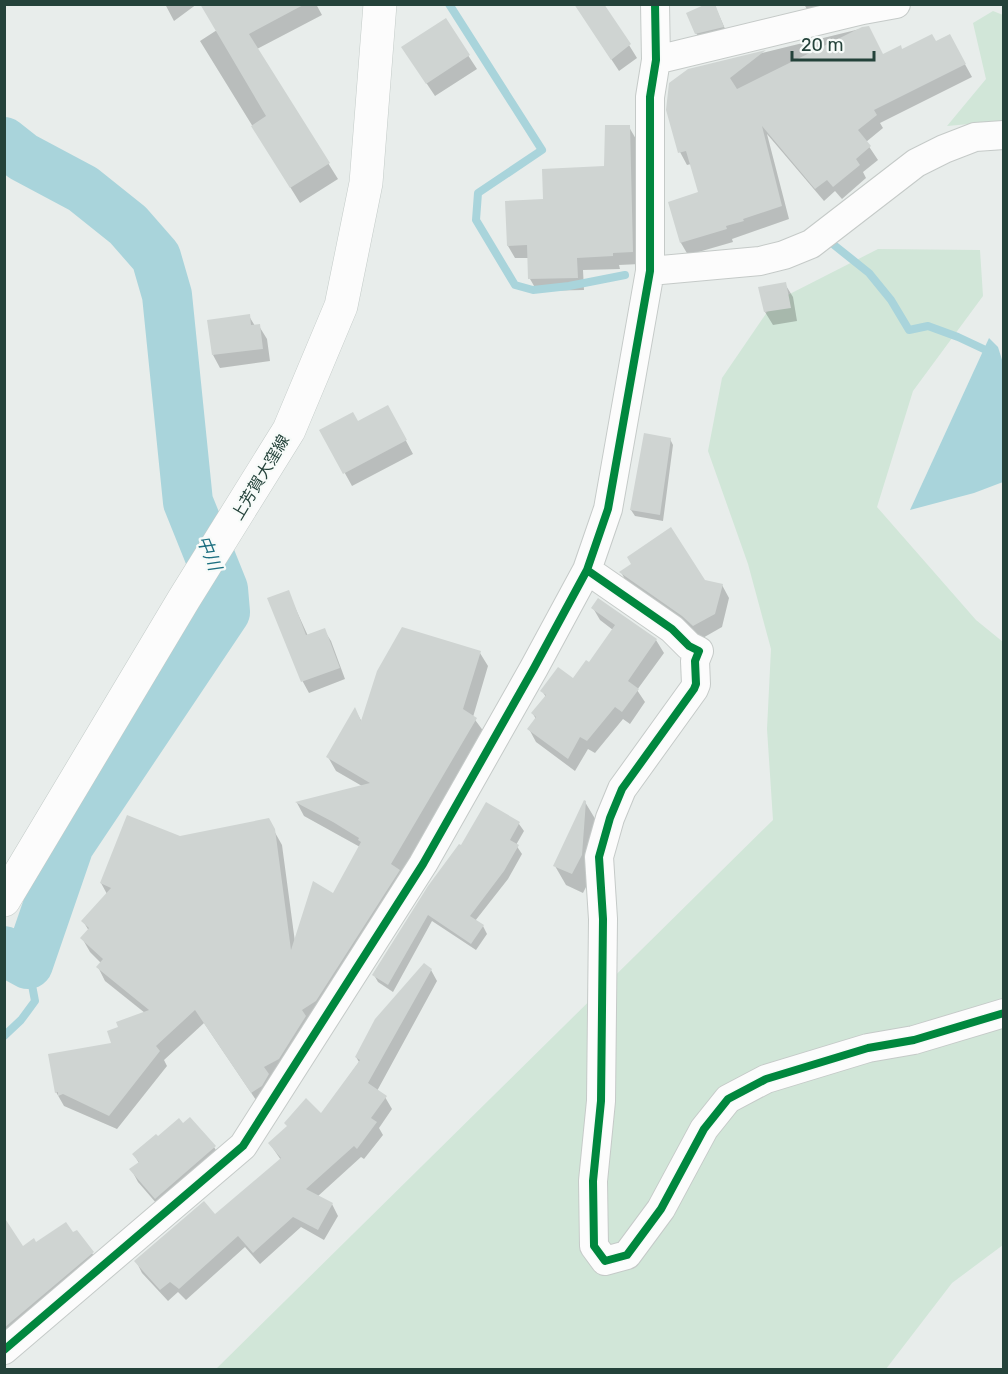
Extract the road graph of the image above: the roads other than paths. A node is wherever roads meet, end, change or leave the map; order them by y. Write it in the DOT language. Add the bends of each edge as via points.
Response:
graph roads {
  1 [pos="380,4"];
  2 [pos="655,4"];
  3 [pos="896,4"];
  4 [pos="656,60"];
  5 [pos="1004,135"];
  6 [pos="650,271"];
  7 [pos="586,570"];
  8 [pos="4,900"];
  9 [pos="1004,1013"];
  10 [pos="4,1350"];
  1 -- 8 [label="main road, 上芳賀大窪線" via="366,183 341,306 289,430"];
  2 -- 4 [label="street"];
  3 -- 4 [label="street"];
  4 -- 6 [label="street" via="650,97"];
  5 -- 6 [label="street" via="975,137 916,164 811,244 783,255 759,261"];
  6 -- 7 [label="street" via="608,509"];
  7 -- 9 [label="street" via="699,651 694,689 621,789 599,857 603,919 601,1101 593,1181 594,1246 605,1261 627,1255 661,1209 704,1129 728,1099 766,1079"];
  7 -- 10 [label="street" via="423,864 243,1146"];
}
